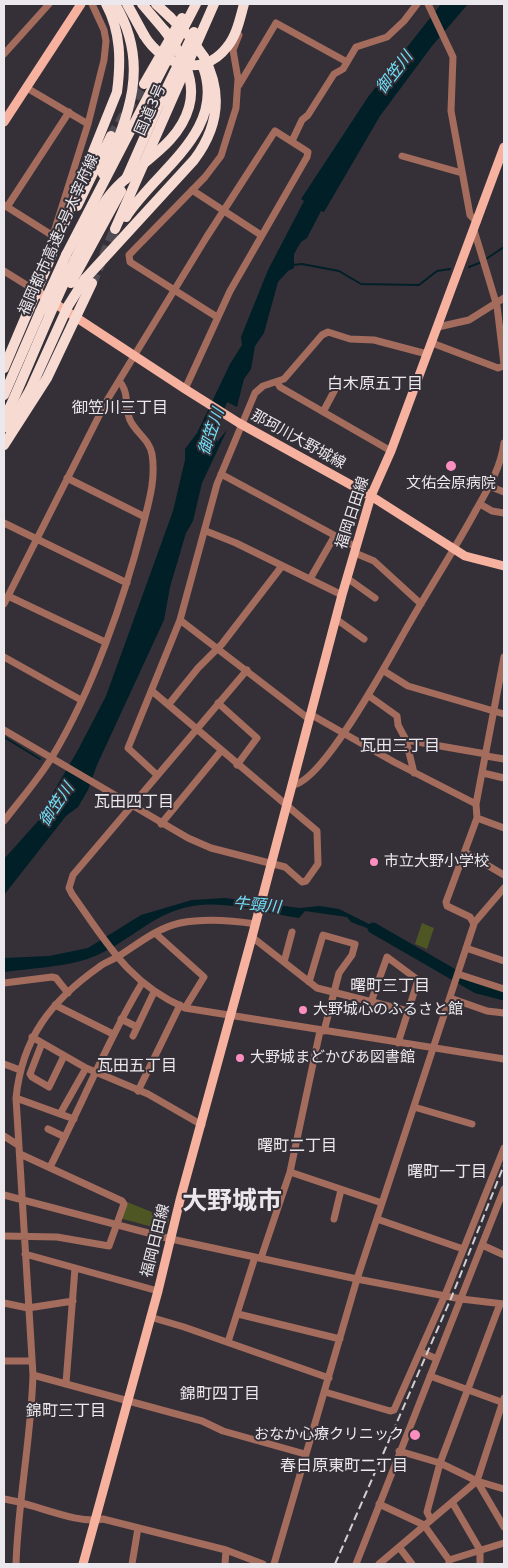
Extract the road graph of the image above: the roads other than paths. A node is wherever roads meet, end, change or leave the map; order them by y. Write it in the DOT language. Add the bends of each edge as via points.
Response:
graph roads {
  1 [pos="49,4"];
  2 [pos="81,4"];
  3 [pos="92,4"];
  4 [pos="106,4"];
  5 [pos="115,4"];
  6 [pos="127,4"];
  7 [pos="142,4"];
  8 [pos="156,4"];
  9 [pos="190,4"];
  10 [pos="196,4"];
  11 [pos="208,4"];
  12 [pos="214,4"];
  13 [pos="244,4"];
  14 [pos="249,4"];
  15 [pos="417,4"];
  16 [pos="428,4"];
  17 [pos="4,54"];
  18 [pos="202,58"];
  19 [pos="347,62"];
  20 [pos="144,84"];
  21 [pos="238,86"];
  22 [pos="27,88"];
  23 [pos="69,112"];
  24 [pos="4,122"];
  25 [pos="88,124"];
  26 [pos="118,141"];
  27 [pos="292,141"];
  28 [pos="504,147"];
  29 [pos="402,156"];
  30 [pos="462,173"];
  31 [pos="192,190"];
  32 [pos="5,206"];
  33 [pos="223,211"];
  34 [pos="476,226"];
  35 [pos="261,235"];
  36 [pos="46,269"];
  37 [pos="4,271"];
  38 [pos="89,281"];
  39 [pos="174,290"];
  40 [pos="36,291"];
  41 [pos="504,298"];
  42 [pos="496,304"];
  43 [pos="217,317"];
  44 [pos="77,318"];
  45 [pos="438,327"];
  46 [pos="502,328"];
  47 [pos="432,343"];
  48 [pos="427,354"];
  49 [pos="133,355"];
  50 [pos="504,365"];
  51 [pos="4,368"];
  52 [pos="119,381"];
  53 [pos="278,382"];
  54 [pos="338,384"];
  55 [pos="185,389"];
  56 [pos="4,395"];
  57 [pos="10,408"];
  58 [pos="324,412"];
  59 [pos="4,420"];
  60 [pos="241,424"];
  61 [pos="4,437"];
  62 [pos="504,443"];
  63 [pos="4,445"];
  64 [pos="391,450"];
  65 [pos="503,453"];
  66 [pos="221,474"];
  67 [pos="67,478"];
  68 [pos="489,486"];
  69 [pos="504,492"];
  70 [pos="371,496"];
  71 [pos="480,504"];
  72 [pos="504,513"];
  73 [pos="145,517"];
  74 [pos="4,523"];
  75 [pos="206,531"];
  76 [pos="334,536"];
  77 [pos="36,540"];
  78 [pos="355,550"];
  79 [pos="454,550"];
  80 [pos="282,566"];
  81 [pos="504,566"];
  82 [pos="347,578"];
  83 [pos="310,579"];
  84 [pos="127,583"];
  85 [pos="342,595"];
  86 [pos="8,596"];
  87 [pos="375,598"];
  88 [pos="4,604"];
  89 [pos="421,604"];
  90 [pos="180,620"];
  91 [pos="336,620"];
  92 [pos="364,639"];
  93 [pos="105,642"];
  94 [pos="218,648"];
  95 [pos="504,657"];
  96 [pos="4,658"];
  97 [pos="246,670"];
  98 [pos="384,671"];
  99 [pos="503,671"];
  100 [pos="152,692"];
  101 [pos="370,696"];
  102 [pos="81,700"];
  103 [pos="218,703"];
  104 [pos="169,704"];
  105 [pos="495,711"];
  106 [pos="504,714"];
  107 [pos="310,717"];
  108 [pos="196,728"];
  109 [pos="4,730"];
  110 [pos="343,734"];
  111 [pos="406,740"];
  112 [pos="221,751"];
  113 [pos="486,755"];
  114 [pos="51,759"];
  115 [pos="504,759"];
  116 [pos="237,765"];
  117 [pos="414,772"];
  118 [pos="483,773"];
  119 [pos="156,774"];
  120 [pos="504,778"];
  121 [pos="292,785"];
  122 [pos="476,804"];
  123 [pos="130,806"];
  124 [pos="286,806"];
  125 [pos="477,818"];
  126 [pos="4,821"];
  127 [pos="161,824"];
  128 [pos="504,828"];
  129 [pos="465,852"];
  130 [pos="271,863"];
  131 [pos="504,875"];
  132 [pos="504,888"];
  133 [pos="496,897"];
  134 [pos="504,900"];
  135 [pos="474,923"];
  136 [pos="256,924"];
  137 [pos="292,932"];
  138 [pos="155,933"];
  139 [pos="252,937"];
  140 [pos="466,948"];
  141 [pos="116,955"];
  142 [pos="504,961"];
  143 [pos="284,962"];
  144 [pos="458,974"];
  145 [pos="309,982"];
  146 [pos="4,983"];
  147 [pos="142,983"];
  148 [pos="504,989"];
  149 [pos="154,992"];
  150 [pos="68,993"];
  151 [pos="334,993"];
  152 [pos="450,997"];
  153 [pos="371,1002"];
  154 [pos="55,1004"];
  155 [pos="183,1006"];
  156 [pos="408,1011"];
  157 [pos="504,1013"];
  158 [pos="230,1016"];
  159 [pos="121,1019"];
  160 [pos="137,1027"];
  161 [pos="322,1031"];
  162 [pos="113,1034"];
  163 [pos="133,1036"];
  164 [pos="32,1037"];
  165 [pos="42,1043"];
  166 [pos="398,1043"];
  167 [pos="434,1048"];
  168 [pos="64,1056"];
  169 [pos="504,1060"];
  170 [pos="4,1064"];
  171 [pos="86,1068"];
  172 [pos="20,1070"];
  173 [pos="96,1073"];
  174 [pos="138,1090"];
  175 [pos="16,1098"];
  176 [pos="414,1107"];
  177 [pos="60,1114"];
  178 [pos="74,1119"];
  179 [pos="472,1124"];
  180 [pos="202,1125"];
  181 [pos="48,1129"];
  182 [pos="4,1136"];
  183 [pos="65,1137"];
  184 [pos="18,1145"];
  185 [pos="504,1148"];
  186 [pos="20,1154"];
  187 [pos="50,1167"];
  188 [pos="290,1172"];
  189 [pos="342,1190"];
  190 [pos="504,1192"];
  191 [pos="4,1195"];
  192 [pos="20,1200"];
  193 [pos="382,1203"];
  194 [pos="334,1219"];
  195 [pos="377,1219"];
  196 [pos="116,1226"];
  197 [pos="4,1236"];
  198 [pos="23,1236"];
  199 [pos="170,1239"];
  200 [pos="482,1244"];
  201 [pos="463,1250"];
  202 [pos="25,1254"];
  203 [pos="504,1255"];
  204 [pos="258,1257"];
  205 [pos="75,1268"];
  206 [pos="357,1279"];
  207 [pos="158,1290"];
  208 [pos="445,1295"];
  209 [pos="462,1299"];
  210 [pos="73,1301"];
  211 [pos="4,1303"];
  212 [pos="502,1304"];
  213 [pos="28,1308"];
  214 [pos="238,1314"];
  215 [pos="150,1317"];
  216 [pos="340,1339"];
  217 [pos="228,1342"];
  218 [pos="421,1352"];
  219 [pos="437,1359"];
  220 [pos="4,1360"];
  221 [pos="31,1362"];
  222 [pos="33,1375"];
  223 [pos="430,1376"];
  224 [pos="329,1378"];
  225 [pos="66,1383"];
  226 [pos="468,1390"];
  227 [pos="324,1392"];
  228 [pos="504,1401"];
  229 [pos="128,1402"];
  230 [pos="399,1451"];
  231 [pos="305,1454"];
  232 [pos="440,1463"];
  233 [pos="478,1481"];
  234 [pos="504,1490"];
  235 [pos="4,1499"];
  236 [pos="20,1501"];
  237 [pos="452,1502"];
  238 [pos="379,1504"];
  239 [pos="95,1521"];
  240 [pos="427,1522"];
  241 [pos="504,1527"];
  242 [pos="138,1528"];
  243 [pos="504,1543"];
  244 [pos="399,1547"];
  245 [pos="226,1550"];
  246 [pos="480,1550"];
  247 [pos="449,1562"];
  248 [pos="16,1564"];
  249 [pos="83,1564"];
  250 [pos="132,1564"];
  251 [pos="225,1564"];
  252 [pos="263,1564"];
  253 [pos="274,1564"];
  254 [pos="356,1564"];
  255 [pos="379,1564"];
  256 [pos="412,1564"];
  257 [pos="480,1564"];
  1 -- 17 [label="street"];
  2 -- 22 [label="main road"];
  3 -- 25 [label="street" via="104,30 106,51"];
  4 -- 36 [label="highway" via="120,47 117,92"];
  5 -- 26 [label="highway" via="128,32 134,68 132,102"];
  6 -- 13 [label="highway, bridge" via="158,53 184,65 199,65 227,48"];
  7 -- 57 [label="highway, bridge" via="184,60 190,78 191,97 186,116 166,144 123,181 98,213"];
  8 -- 18 [label="highway, bridge" via="180,27"];
  9 -- 20 [label="highway, 国道3号"];
  10 -- 26 [label="highway"];
  11 -- 57 [label="highway, bridge" via="121,192 70,283"];
  12 -- 18 [label="highway, 国道3号" via="117,230 200,126 208,91"];
  14 -- 21 [label="street" via="233,50"];
  15 -- 19 [label="street" via="387,37 356,47"];
  16 -- 30 [label="street" via="453,61 451,111"];
  18 -- 38 [label="highway" via="213,76 216,97 208,140"];
  19 -- 21 [label="street" via="276,22"];
  19 -- 27 [label="street" via="327,84"];
  21 -- 31 [label="street" via="236,108 221,156"];
  22 -- 23 [label="street"];
  22 -- 24 [label="main road"];
  23 -- 25 [label="street"];
  23 -- 32 [label="street"];
  25 -- 32 [label="street" via="54,232 50,234"];
  26 -- 36 [label="highway, 国道3号"];
  26 -- 56 [label="highway, 福岡都市高速2号太宰府線, bridge"];
  27 -- 33 [label="street" via="275,131"];
  27 -- 35 [label="street" via="308,152"];
  28 -- 34 [label="main road, 福岡日田線"];
  29 -- 30 [label="street"];
  30 -- 34 [label="street" via="470,216"];
  31 -- 33 [label="street"];
  31 -- 39 [label="street" via="129,255 130,262"];
  33 -- 35 [label="street"];
  33 -- 39 [label="street"];
  34 -- 42 [label="street"];
  34 -- 45 [label="main road, 福岡日田線"];
  35 -- 43 [label="street"];
  36 -- 40 [label="highway, 国道3号"];
  37 -- 40 [label="street"];
  38 -- 44 [label="highway"];
  38 -- 61 [label="highway, bridge" via="68,306 30,390"];
  39 -- 43 [label="street"];
  39 -- 49 [label="street"];
  40 -- 44 [label="main road, 那珂川大野城線"];
  40 -- 51 [label="highway, 国道3号"];
  41 -- 42 [label="street"];
  42 -- 45 [label="street" via="469,320"];
  42 -- 46 [label="street"];
  43 -- 55 [label="street"];
  44 -- 49 [label="main road, 那珂川大野城線"];
  44 -- 63 [label="highway" via="47,378"];
  45 -- 47 [label="main road, 福岡日田線"];
  46 -- 50 [label="street"];
  47 -- 48 [label="main road, 福岡日田線"];
  47 -- 50 [label="street" via="498,368"];
  48 -- 53 [label="street" via="328,332 284,380"];
  48 -- 64 [label="main road, 福岡日田線"];
  49 -- 52 [label="street"];
  49 -- 55 [label="main road, 那珂川大野城線"];
  52 -- 67 [label="street"];
  52 -- 73 [label="street" via="127,392 130,421 146,438 152,453 154,480"];
  53 -- 58 [label="street" via="280,387"];
  53 -- 60 [label="street" via="258,390"];
  54 -- 58 [label="street"];
  55 -- 60 [label="main road, 那珂川大野城線"];
  57 -- 59 [label="highway"];
  58 -- 64 [label="street"];
  60 -- 66 [label="street"];
  60 -- 70 [label="main road, 那珂川大野城線"];
  62 -- 65 [label="street"];
  64 -- 70 [label="main road, 福岡日田線"];
  65 -- 68 [label="street"];
  66 -- 75 [label="street"];
  66 -- 76 [label="street"];
  67 -- 73 [label="street"];
  67 -- 77 [label="street"];
  68 -- 69 [label="street"];
  68 -- 71 [label="street"];
  70 -- 78 [label="main road, 福岡日田線"];
  70 -- 79 [label="main road, 那珂川大野城線"];
  71 -- 72 [label="street"];
  71 -- 79 [label="street"];
  73 -- 84 [label="street"];
  74 -- 77 [label="street"];
  75 -- 80 [label="street"];
  75 -- 90 [label="street"];
  76 -- 78 [label="street"];
  76 -- 83 [label="street"];
  77 -- 84 [label="street"];
  77 -- 86 [label="street"];
  78 -- 82 [label="main road, 福岡日田線"];
  78 -- 89 [label="street" via="374,561"];
  79 -- 81 [label="main road, 那珂川大野城線" via="482,562"];
  79 -- 89 [label="street"];
  80 -- 83 [label="street"];
  80 -- 94 [label="street"];
  82 -- 85 [label="main road, 福岡日田線"];
  82 -- 87 [label="street"];
  83 -- 85 [label="street"];
  84 -- 93 [label="street"];
  85 -- 91 [label="main road, 福岡日田線"];
  86 -- 88 [label="street"];
  86 -- 93 [label="street"];
  89 -- 98 [label="street"];
  90 -- 94 [label="street"];
  90 -- 100 [label="street"];
  91 -- 92 [label="street"];
  91 -- 107 [label="main road, 福岡日田線"];
  93 -- 102 [label="street"];
  94 -- 97 [label="street"];
  94 -- 104 [label="street"];
  95 -- 99 [label="street"];
  96 -- 102 [label="street"];
  97 -- 103 [label="street"];
  97 -- 107 [label="street"];
  98 -- 101 [label="street"];
  98 -- 105 [label="street" via="408,686"];
  99 -- 105 [label="street"];
  100 -- 104 [label="street"];
  100 -- 119 [label="street" via="128,748"];
  101 -- 110 [label="street"];
  101 -- 111 [label="street" via="397,716"];
  102 -- 114 [label="street"];
  103 -- 108 [label="street"];
  103 -- 116 [label="street" via="257,738"];
  104 -- 108 [label="street"];
  105 -- 106 [label="street"];
  105 -- 113 [label="street"];
  107 -- 110 [label="street"];
  107 -- 121 [label="main road, 福岡日田線"];
  108 -- 112 [label="street"];
  108 -- 119 [label="street"];
  109 -- 114 [label="street"];
  110 -- 117 [label="street"];
  110 -- 121 [label="street" via="302,783"];
  111 -- 113 [label="street"];
  111 -- 117 [label="street"];
  112 -- 116 [label="street"];
  112 -- 127 [label="street"];
  113 -- 115 [label="street"];
  113 -- 118 [label="street"];
  114 -- 123 [label="street"];
  114 -- 126 [label="street"];
  116 -- 124 [label="street"];
  117 -- 122 [label="street"];
  118 -- 120 [label="street"];
  118 -- 122 [label="street"];
  119 -- 123 [label="street"];
  121 -- 124 [label="main road, 福岡日田線"];
  122 -- 125 [label="street"];
  123 -- 127 [label="street"];
  123 -- 141 [label="street" via="70,881 69,888"];
  124 -- 130 [label="main road, 福岡日田線"];
  124 -- 130 [label="street" via="317,831 318,864 302,882 285,867"];
  125 -- 128 [label="street"];
  125 -- 129 [label="street"];
  127 -- 130 [label="street" via="211,848"];
  129 -- 131 [label="street"];
  129 -- 135 [label="street" via="446,902 447,906 470,917"];
  130 -- 136 [label="main road, 福岡日田線"];
  132 -- 133 [label="street"];
  133 -- 134 [label="street"];
  133 -- 135 [label="street"];
  135 -- 140 [label="street"];
  136 -- 138 [label="street" via="215,919 177,924"];
  136 -- 139 [label="main road, 福岡日田線"];
  137 -- 143 [label="street"];
  138 -- 141 [label="street"];
  138 -- 155 [label="street" via="204,977"];
  139 -- 143 [label="street"];
  139 -- 158 [label="main road, 福岡日田線"];
  140 -- 142 [label="street"];
  140 -- 144 [label="street"];
  141 -- 147 [label="street"];
  141 -- 150 [label="street"];
  143 -- 145 [label="street"];
  144 -- 148 [label="street"];
  144 -- 152 [label="street"];
  145 -- 151 [label="street" via="316,988"];
  145 -- 151 [label="street" via="323,935 355,944 352,955 339,973"];
  146 -- 150 [label="street" via="52,977"];
  147 -- 149 [label="street"];
  147 -- 159 [label="street"];
  149 -- 155 [label="street"];
  149 -- 160 [label="street"];
  150 -- 154 [label="street"];
  151 -- 153 [label="street"];
  151 -- 161 [label="street"];
  152 -- 157 [label="street" via="486,1011"];
  152 -- 167 [label="street"];
  153 -- 156 [label="street"];
  153 -- 156 [label="street" via="387,957 418,980"];
  154 -- 162 [label="street"];
  154 -- 164 [label="street"];
  155 -- 158 [label="street"];
  155 -- 174 [label="street"];
  156 -- 166 [label="street"];
  158 -- 161 [label="street"];
  158 -- 180 [label="main road, 福岡日田線"];
  159 -- 160 [label="street"];
  159 -- 162 [label="street"];
  160 -- 163 [label="street"];
  161 -- 166 [label="street"];
  161 -- 188 [label="street"];
  162 -- 173 [label="street"];
  164 -- 165 [label="street"];
  164 -- 172 [label="street"];
  165 -- 168 [label="street"];
  165 -- 168 [label="street" via="30,1074 32,1077 49,1086"];
  166 -- 167 [label="street"];
  167 -- 169 [label="street"];
  167 -- 176 [label="street"];
  168 -- 171 [label="street"];
  170 -- 172 [label="street"];
  171 -- 173 [label="street"];
  171 -- 177 [label="street"];
  172 -- 175 [label="street"];
  173 -- 174 [label="street"];
  173 -- 178 [label="street"];
  174 -- 180 [label="street"];
  175 -- 177 [label="street"];
  175 -- 184 [label="street"];
  176 -- 179 [label="street"];
  176 -- 193 [label="street"];
  177 -- 178 [label="street"];
  178 -- 183 [label="street"];
  180 -- 199 [label="main road, 福岡日田線"];
  181 -- 183 [label="street"];
  182 -- 184 [label="street"];
  183 -- 187 [label="street"];
  184 -- 186 [label="street"];
  185 -- 201 [label="street"];
  186 -- 187 [label="street"];
  186 -- 192 [label="street"];
  187 -- 196 [label="street" via="122,1201 124,1204"];
  188 -- 189 [label="street"];
  188 -- 204 [label="street"];
  189 -- 193 [label="street"];
  189 -- 194 [label="street"];
  190 -- 200 [label="street"];
  191 -- 192 [label="street"];
  192 -- 196 [label="street"];
  192 -- 198 [label="street"];
  193 -- 195 [label="street"];
  195 -- 201 [label="street"];
  195 -- 206 [label="street"];
  196 -- 198 [label="street" via="109,1246"];
  196 -- 199 [label="street"];
  197 -- 198 [label="street"];
  198 -- 202 [label="street"];
  199 -- 204 [label="street"];
  199 -- 207 [label="main road, 福岡日田線"];
  200 -- 203 [label="street"];
  200 -- 209 [label="street"];
  201 -- 208 [label="street"];
  202 -- 205 [label="street"];
  202 -- 213 [label="street"];
  204 -- 206 [label="street"];
  204 -- 214 [label="street"];
  205 -- 207 [label="street"];
  205 -- 210 [label="street"];
  206 -- 208 [label="street"];
  206 -- 216 [label="street"];
  207 -- 215 [label="main road, 福岡日田線"];
  208 -- 209 [label="street"];
  208 -- 218 [label="street"];
  209 -- 212 [label="street"];
  209 -- 219 [label="street"];
  210 -- 213 [label="street"];
  210 -- 225 [label="street"];
  211 -- 213 [label="street"];
  212 -- 226 [label="street"];
  213 -- 221 [label="street"];
  214 -- 216 [label="street"];
  214 -- 217 [label="street"];
  215 -- 217 [label="street"];
  215 -- 229 [label="main road, 福岡日田線"];
  216 -- 224 [label="street"];
  217 -- 224 [label="street"];
  218 -- 219 [label="street"];
  218 -- 227 [label="street" via="398,1406 392,1411"];
  219 -- 223 [label="street"];
  220 -- 221 [label="street"];
  221 -- 222 [label="street"];
  222 -- 225 [label="street"];
  222 -- 236 [label="street" via="31,1420"];
  223 -- 226 [label="street"];
  223 -- 230 [label="street"];
  224 -- 227 [label="street"];
  225 -- 229 [label="street"];
  226 -- 228 [label="street"];
  226 -- 232 [label="street"];
  227 -- 231 [label="street"];
  228 -- 233 [label="street"];
  229 -- 231 [label="street" via="202,1421 223,1431"];
  229 -- 239 [label="main road, 福岡日田線"];
  230 -- 232 [label="street"];
  230 -- 238 [label="street"];
  231 -- 253 [label="street"];
  232 -- 233 [label="street"];
  232 -- 240 [label="street"];
  233 -- 234 [label="street"];
  233 -- 237 [label="street"];
  233 -- 241 [label="street"];
  235 -- 236 [label="street"];
  236 -- 239 [label="street"];
  236 -- 248 [label="street"];
  237 -- 240 [label="street"];
  237 -- 246 [label="street"];
  238 -- 240 [label="street"];
  238 -- 254 [label="street"];
  239 -- 242 [label="street" via="103,1519"];
  239 -- 249 [label="main road, 福岡日田線"];
  240 -- 244 [label="street"];
  240 -- 247 [label="street"];
  242 -- 245 [label="street"];
  242 -- 250 [label="street"];
  243 -- 246 [label="street"];
  244 -- 255 [label="street"];
  244 -- 256 [label="street"];
  245 -- 251 [label="street"];
  245 -- 252 [label="street"];
  246 -- 247 [label="street"];
  246 -- 257 [label="street"];
}
